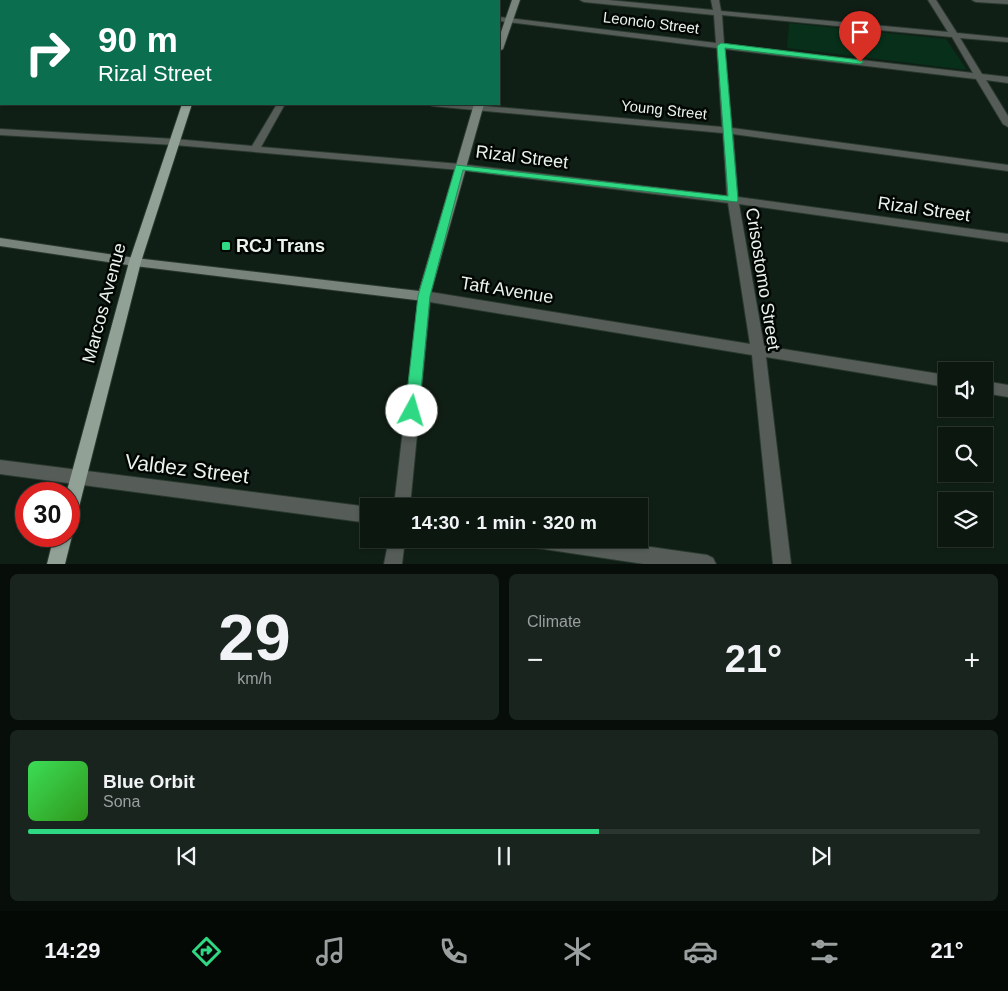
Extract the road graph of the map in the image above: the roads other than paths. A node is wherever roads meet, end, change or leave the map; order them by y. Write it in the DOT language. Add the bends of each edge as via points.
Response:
graph roads {
  1 [pos="516,0"];
  2 [pos="584,0"];
  3 [pos="715,0"];
  4 [pos="932,0"];
  5 [pos="976,0"];
  6 [pos="1008,2"];
  7 [pos="718,14"];
  8 [pos="500,19"];
  9 [pos="509,20"];
  10 [pos="955,36"];
  11 [pos="1008,40"];
  12 [pos="500,46"];
  13 [pos="721,46"];
  14 [pos="979,76"];
  15 [pos="1008,80"];
  16 [pos="187,105"];
  17 [pos="280,105"];
  18 [pos="479,105"];
  19 [pos="1008,124"];
  20 [pos="729,131"];
  21 [pos="0,132"];
  22 [pos="175,142"];
  23 [pos="254,150"];
  24 [pos="460,167"];
  25 [pos="1008,168"];
  26 [pos="733,200"];
  27 [pos="1008,238"];
  28 [pos="0,242"];
  29 [pos="135,262"];
  30 [pos="424,296"];
  31 [pos="758,350"];
  32 [pos="938,380"];
  33 [pos="993,388"];
  34 [pos="1008,391"];
  35 [pos="0,467"];
  36 [pos="78,477"];
  37 [pos="77,482"];
  38 [pos="403,498"];
  39 [pos="360,514"];
  40 [pos="60,547"];
  41 [pos="396,548"];
  42 [pos="599,548"];
  43 [pos="56,564"];
  44 [pos="393,564"];
  45 [pos="707,564"];
  46 [pos="782,564"];
  1 -- 9 [label="street"];
  2 -- 7 [label="street"];
  3 -- 7 [label="street, Crisostomo Street"];
  4 -- 10 [label="street"];
  5 -- 6 [label="street"];
  7 -- 10 [label="street"];
  7 -- 13 [label="street, Crisostomo Street"];
  8 -- 9 [label="street, Leoncio Street"];
  9 -- 12 [label="street"];
  9 -- 13 [label="street, Leoncio Street"];
  10 -- 11 [label="street"];
  10 -- 14 [label="street"];
  13 -- 14 [label="street, Leoncio Street"];
  13 -- 20 [label="street, Crisostomo Street"];
  14 -- 15 [label="street, Leoncio Street"];
  14 -- 19 [label="street"];
  16 -- 22 [label="main road, Marcos Avenue"];
  17 -- 23 [label="street"];
  18 -- 20 [label="street, Young Street"];
  18 -- 24 [label="street"];
  20 -- 25 [label="street, Young Street"];
  20 -- 26 [label="street, Crisostomo Street"];
  21 -- 22 [label="street, Rizal Street"];
  22 -- 23 [label="street, Rizal Street"];
  22 -- 29 [label="main road, Marcos Avenue"];
  23 -- 24 [label="street, Rizal Street"];
  24 -- 26 [label="street, Rizal Street"];
  24 -- 30 [label="street"];
  26 -- 27 [label="street, Rizal Street"];
  26 -- 31 [label="street, Crisostomo Street"];
  28 -- 29 [label="street, Taft Avenue"];
  29 -- 30 [label="street, Taft Avenue"];
  29 -- 36 [label="main road, Marcos Avenue"];
  30 -- 31 [label="street, Taft Avenue"];
  30 -- 38 [label="street"];
  31 -- 32 [label="street, Taft Avenue"];
  31 -- 46 [label="street, Crisostomo Street"];
  33 -- 34 [label="street"];
  35 -- 36 [label="street, Valdez Street"];
  36 -- 37 [label="main road, Marcos Avenue"];
  36 -- 39 [label="street, Valdez Street"];
  40 -- 43 [label="main road"];
  41 -- 44 [label="street"];
  42 -- 45 [label="street"];
}
